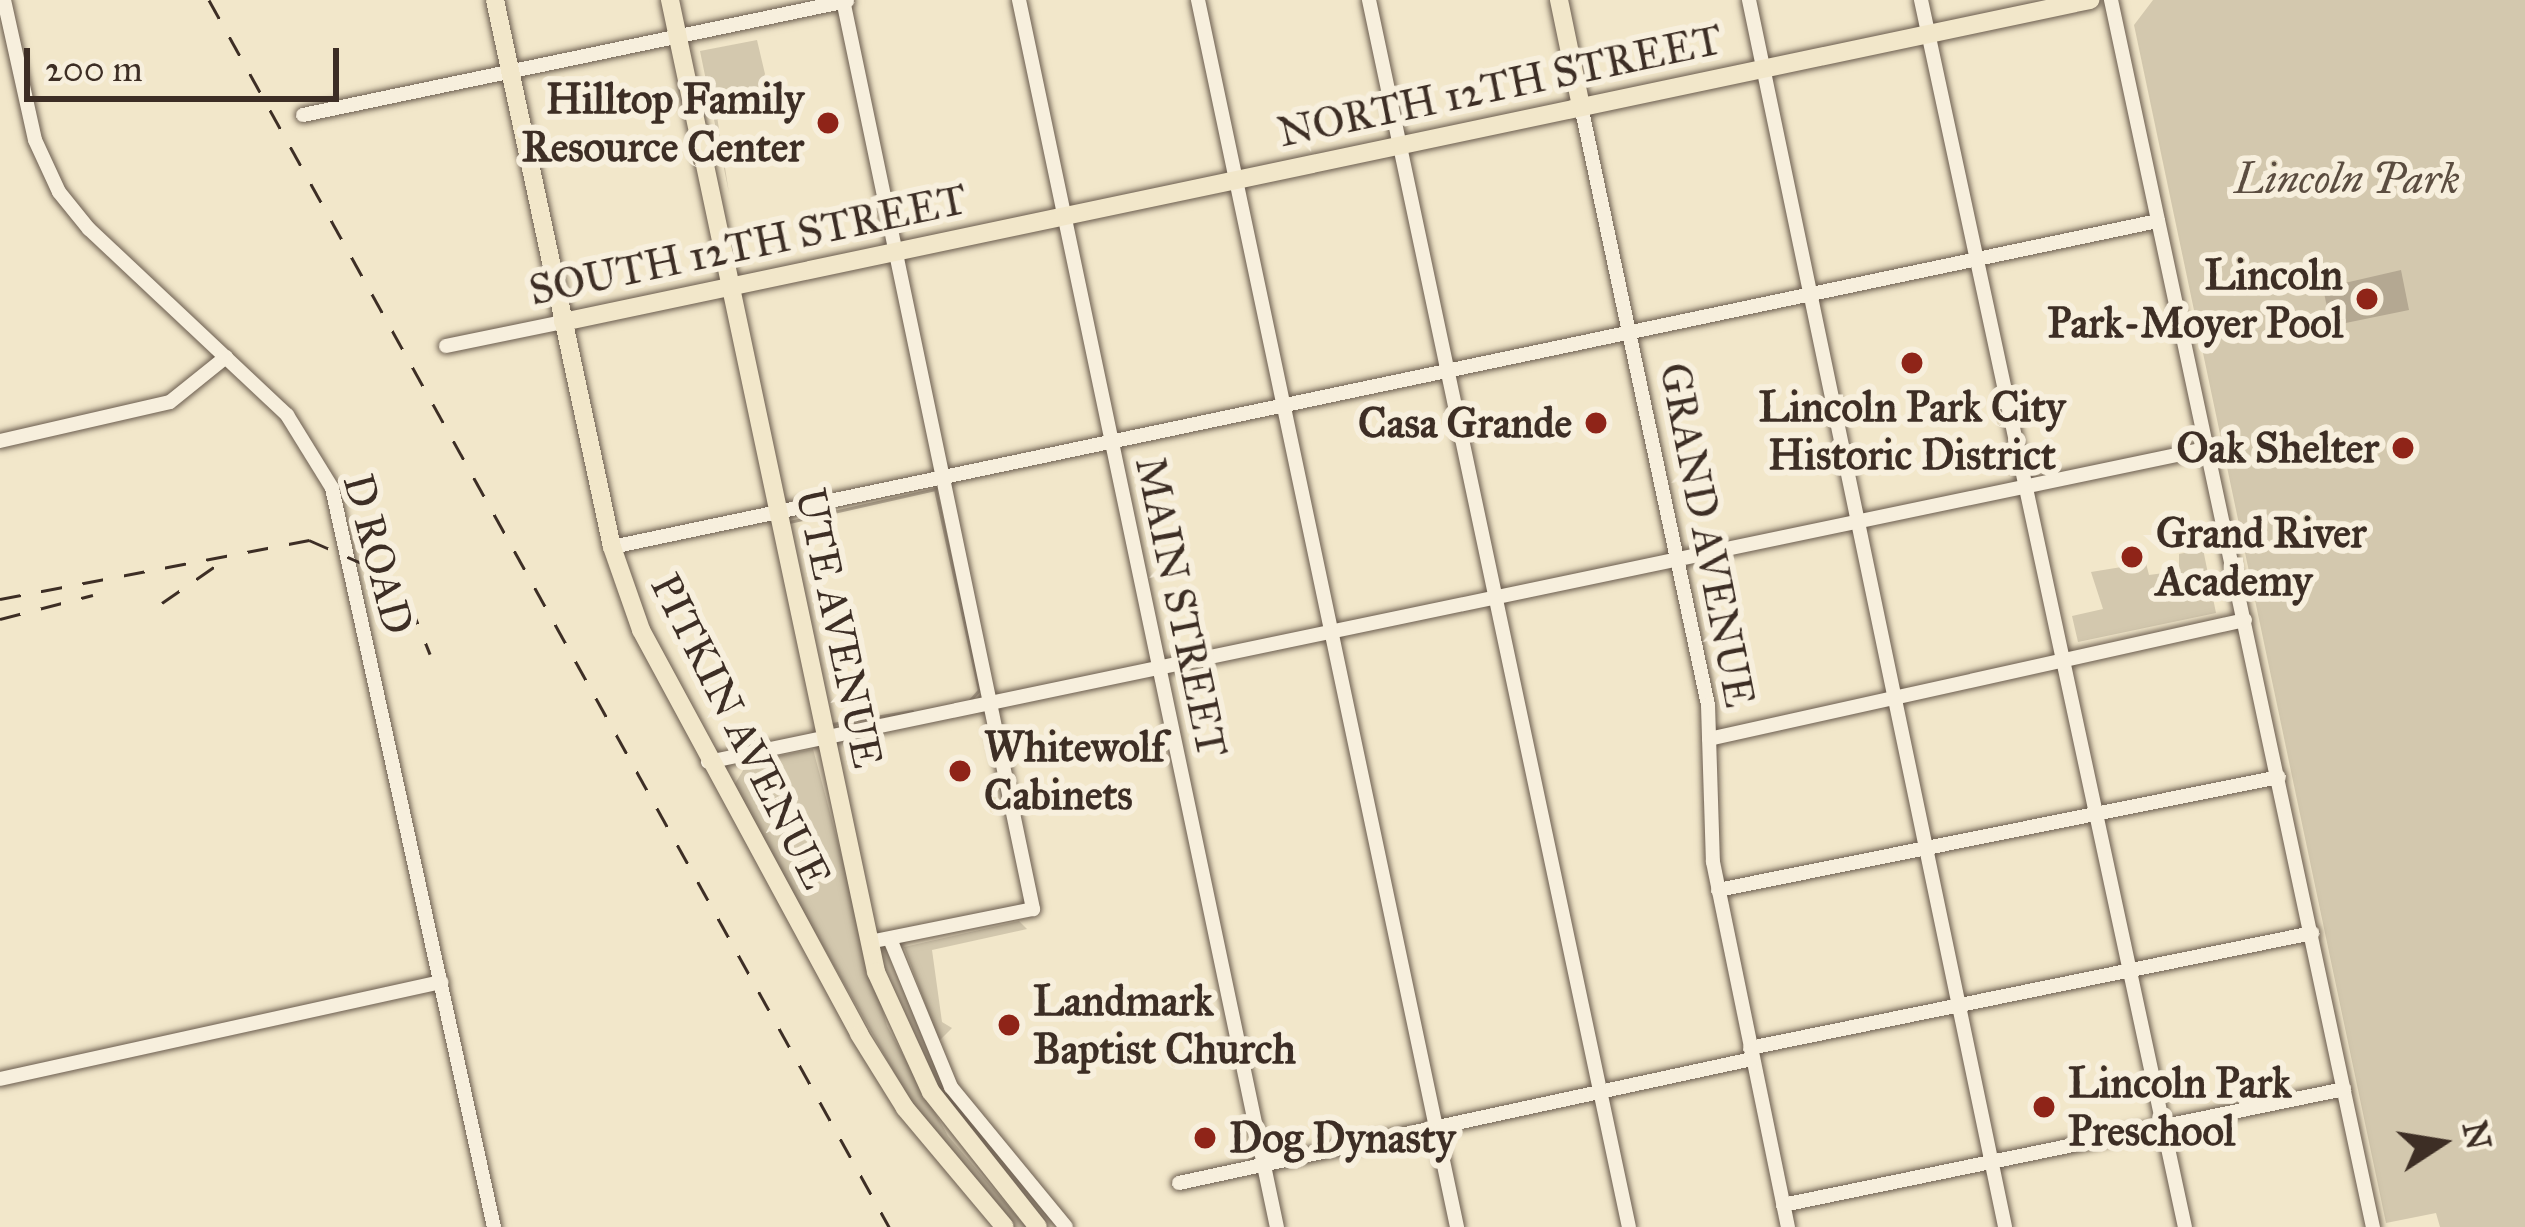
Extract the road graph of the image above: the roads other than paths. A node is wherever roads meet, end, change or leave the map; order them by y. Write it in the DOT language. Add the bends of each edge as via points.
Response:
graph roads {
  1 [pos="4,0"];
  2 [pos="495,0"];
  3 [pos="670,0"];
  4 [pos="1019,0"];
  5 [pos="1198,0"];
  6 [pos="1370,0"];
  7 [pos="1559,0"];
  8 [pos="1749,0"];
  9 [pos="1921,0"];
  10 [pos="2090,0"];
  11 [pos="2111,0"];
  12 [pos="846,1"];
  13 [pos="1928,34"];
  14 [pos="678,36"];
  15 [pos="1763,68"];
  16 [pos="510,72"];
  17 [pos="1581,106"];
  18 [pos="303,115"];
  19 [pos="1400,143"];
  20 [pos="1236,178"];
  21 [pos="1065,214"];
  22 [pos="2158,220"];
  23 [pos="895,250"];
  24 [pos="1976,259"];
  25 [pos="729,285"];
  26 [pos="1811,294"];
  27 [pos="562,322"];
  28 [pos="1629,332"];
  29 [pos="446,346"];
  30 [pos="226,357"];
  31 [pos="1448,370"];
  32 [pos="1283,404"];
  33 [pos="1113,440"];
  34 [pos="0,441"];
  35 [pos="2205,448"];
  36 [pos="942,476"];
  37 [pos="2025,486"];
  38 [pos="777,511"];
  39 [pos="1859,521"];
  40 [pos="612,547"];
  41 [pos="1677,559"];
  42 [pos="1496,597"];
  43 [pos="2246,620"];
  44 [pos="1331,631"];
  45 [pos="2062,662"];
  46 [pos="1160,668"];
  47 [pos="1894,702"];
  48 [pos="990,703"];
  49 [pos="825,738"];
  50 [pos="1709,740"];
  51 [pos="708,762"];
  52 [pos="2279,777"];
  53 [pos="2095,814"];
  54 [pos="1925,847"];
  55 [pos="1718,890"];
  56 [pos="2312,933"];
  57 [pos="890,939"];
  58 [pos="868,942"];
  59 [pos="2128,970"];
  60 [pos="441,982"];
  61 [pos="1958,1005"];
  62 [pos="1751,1054"];
  63 [pos="0,1079"];
  64 [pos="2344,1088"];
  65 [pos="1600,1092"];
  66 [pos="2162,1126"];
  67 [pos="1436,1127"];
  68 [pos="1991,1161"];
  69 [pos="1264,1164"];
  70 [pos="1178,1183"];
  71 [pos="1783,1205"];
  72 [pos="494,1227"];
  73 [pos="1005,1227"];
  74 [pos="1038,1227"];
  75 [pos="1066,1227"];
  76 [pos="1277,1227"];
  77 [pos="1457,1227"];
  78 [pos="1629,1227"];
  79 [pos="1787,1227"];
  80 [pos="2005,1227"];
  81 [pos="2185,1227"];
  82 [pos="2373,1227"];
  1 -- 30 [label="street, D ROAD" via="35,140 59,192"];
  2 -- 16 [label="main road, PITKIN AVENUE"];
  3 -- 14 [label="main road, UTE AVENUE"];
  4 -- 21 [label="street, MAIN STREET"];
  5 -- 20 [label="street"];
  6 -- 19 [label="street"];
  7 -- 17 [label="main road, GRAND AVENUE"];
  8 -- 15 [label="street"];
  9 -- 13 [label="street"];
  10 -- 13 [label="main road, NORTH 12TH STREET"];
  11 -- 22 [label="street"];
  12 -- 14 [label="street"];
  12 -- 23 [label="street"];
  13 -- 15 [label="main road, NORTH 12TH STREET"];
  13 -- 24 [label="street"];
  14 -- 16 [label="street"];
  14 -- 25 [label="main road, UTE AVENUE"];
  15 -- 17 [label="main road, NORTH 12TH STREET"];
  15 -- 26 [label="street"];
  16 -- 18 [label="street"];
  16 -- 27 [label="main road, PITKIN AVENUE"];
  17 -- 19 [label="main road, NORTH 12TH STREET"];
  17 -- 28 [label="street, GRAND AVENUE"];
  19 -- 20 [label="main road, NORTH 12TH STREET"];
  19 -- 31 [label="street"];
  20 -- 21 [label="main road, NORTH 12TH STREET"];
  20 -- 32 [label="street"];
  21 -- 23 [label="main road, SOUTH 12TH STREET"];
  21 -- 33 [label="street, MAIN STREET"];
  22 -- 24 [label="street"];
  22 -- 35 [label="street"];
  23 -- 25 [label="main road, SOUTH 12TH STREET"];
  23 -- 36 [label="street"];
  24 -- 26 [label="street"];
  24 -- 37 [label="street"];
  25 -- 27 [label="main road, SOUTH 12TH STREET"];
  25 -- 38 [label="main road, UTE AVENUE"];
  26 -- 28 [label="street"];
  26 -- 39 [label="street"];
  27 -- 29 [label="street, SOUTH 12TH STREET"];
  27 -- 40 [label="main road, PITKIN AVENUE"];
  28 -- 31 [label="street"];
  28 -- 41 [label="street, GRAND AVENUE"];
  30 -- 34 [label="street" via="170,402"];
  30 -- 60 [label="street, D ROAD" via="303,434 332,488"];
  31 -- 32 [label="street"];
  31 -- 42 [label="street"];
  32 -- 33 [label="street"];
  32 -- 44 [label="street"];
  33 -- 36 [label="street"];
  33 -- 46 [label="street, MAIN STREET"];
  35 -- 37 [label="street"];
  35 -- 43 [label="street"];
  36 -- 38 [label="street"];
  36 -- 48 [label="street"];
  37 -- 39 [label="street"];
  37 -- 45 [label="street"];
  38 -- 40 [label="street"];
  38 -- 49 [label="main road, UTE AVENUE"];
  39 -- 41 [label="street"];
  39 -- 47 [label="street"];
  40 -- 51 [label="main road, PITKIN AVENUE" via="640,630"];
  41 -- 42 [label="street"];
  41 -- 50 [label="street, GRAND AVENUE"];
  42 -- 44 [label="street"];
  42 -- 65 [label="street"];
  43 -- 45 [label="street"];
  43 -- 52 [label="street"];
  44 -- 46 [label="street"];
  44 -- 67 [label="street"];
  45 -- 47 [label="street"];
  45 -- 53 [label="street"];
  46 -- 48 [label="street"];
  46 -- 69 [label="street, MAIN STREET"];
  47 -- 50 [label="street"];
  47 -- 54 [label="street"];
  48 -- 49 [label="street"];
  48 -- 57 [label="street" via="1033,909"];
  49 -- 51 [label="street"];
  49 -- 58 [label="main road, UTE AVENUE"];
  50 -- 55 [label="street, GRAND AVENUE" via="1706,795"];
  51 -- 73 [label="main road, PITKIN AVENUE" via="905,1108"];
  52 -- 53 [label="street"];
  52 -- 56 [label="street"];
  53 -- 54 [label="street"];
  53 -- 59 [label="street"];
  54 -- 55 [label="street"];
  54 -- 61 [label="street"];
  55 -- 62 [label="street, GRAND AVENUE"];
  56 -- 59 [label="street"];
  56 -- 64 [label="street"];
  57 -- 58 [label="street"];
  57 -- 75 [label="street" via="951,1088"];
  58 -- 74 [label="main road, UTE AVENUE" via="887,1003 931,1092"];
  59 -- 61 [label="street"];
  59 -- 66 [label="street"];
  60 -- 63 [label="street"];
  60 -- 72 [label="street, D ROAD"];
  61 -- 62 [label="street"];
  61 -- 68 [label="street"];
  62 -- 65 [label="street"];
  62 -- 71 [label="street, GRAND AVENUE"];
  64 -- 66 [label="street"];
  64 -- 82 [label="street"];
  65 -- 67 [label="street"];
  65 -- 78 [label="street"];
  66 -- 68 [label="street"];
  66 -- 81 [label="street"];
  67 -- 69 [label="street"];
  67 -- 77 [label="street"];
  68 -- 71 [label="street"];
  68 -- 80 [label="street"];
  69 -- 70 [label="street"];
  69 -- 76 [label="street, MAIN STREET"];
  71 -- 79 [label="street, GRAND AVENUE"];
}
